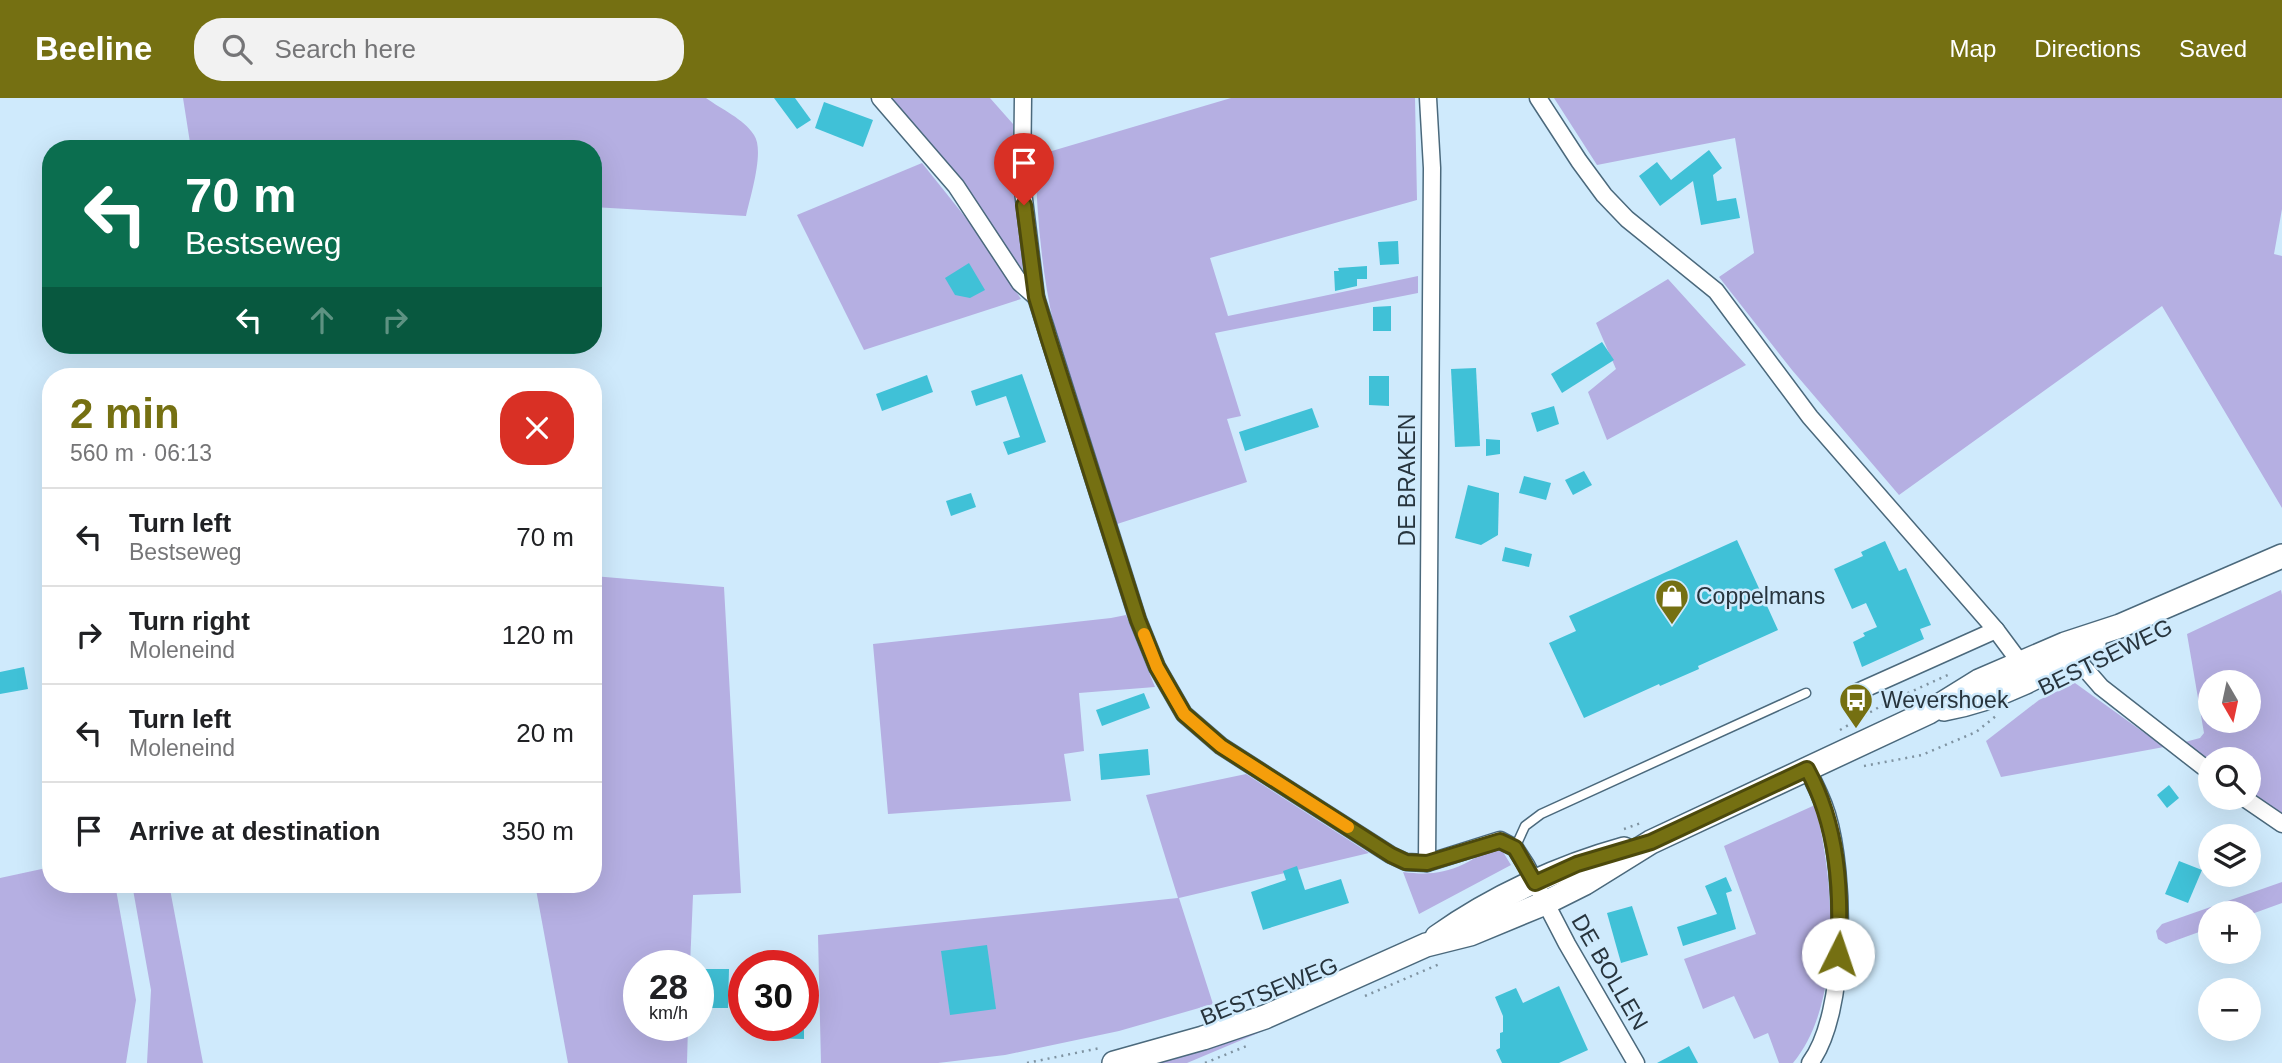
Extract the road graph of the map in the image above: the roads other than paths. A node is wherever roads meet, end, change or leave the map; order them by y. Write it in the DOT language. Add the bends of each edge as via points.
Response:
graph roads {
  1 [pos="880,98"];
  2 [pos="1023,98"];
  3 [pos="1428,98"];
  4 [pos="1538,98"];
  5 [pos="1036,297"];
  6 [pos="2281,559"];
  7 [pos="1996,630"];
  8 [pos="2074,656"];
  9 [pos="2026,670"];
  10 [pos="1806,694"];
  11 [pos="1853,694"];
  12 [pos="2198,763"];
  13 [pos="1807,769"];
  14 [pos="2261,810"];
  15 [pos="2282,824"];
  16 [pos="1515,848"];
  17 [pos="1427,863"];
  18 [pos="1540,893"];
  19 [pos="1108,1055"];
  20 [pos="1636,1063"];
  21 [pos="1810,1063"];
  1 -- 5 [label="street" via="956,186 1020,283"];
  2 -- 5 [label="street" via="1022,183"];
  3 -- 17 [label="street, DE BRAKEN" via="1432,168"];
  4 -- 7 [label="street" via="1604,195 1716,291 1810,417"];
  5 -- 17 [label="street" via="1138,620 1157,667 1184,714 1221,746 1391,855 1406,862"];
  6 -- 8 [label="main road, BESTSEWEG"];
  7 -- 9 [label="street"];
  7 -- 11 [label="street"];
  8 -- 9 [label="main road, BESTSEWEG"];
  8 -- 12 [label="street" via="2101,687"];
  9 -- 13 [label="main road, BESTSEWEG" via="1979,681 1929,712"];
  10 -- 16 [label="lane" via="1541,814 1525,826"];
  13 -- 18 [label="main road, BESTSEWEG" via="1651,842 1586,883"];
  13 -- 21 [label="street" via="1827,813 1840,917 1826,1032"];
  14 -- 15 [label="street"];
  16 -- 17 [label="street" via="1500,841"];
  16 -- 18 [label="street, DE BOLLEN"];
  18 -- 19 [label="main road, BESTSEWEG" via="1470,934 1426,945 1265,1017 1203,1038"];
  18 -- 20 [label="street, DE BOLLEN"];
}
